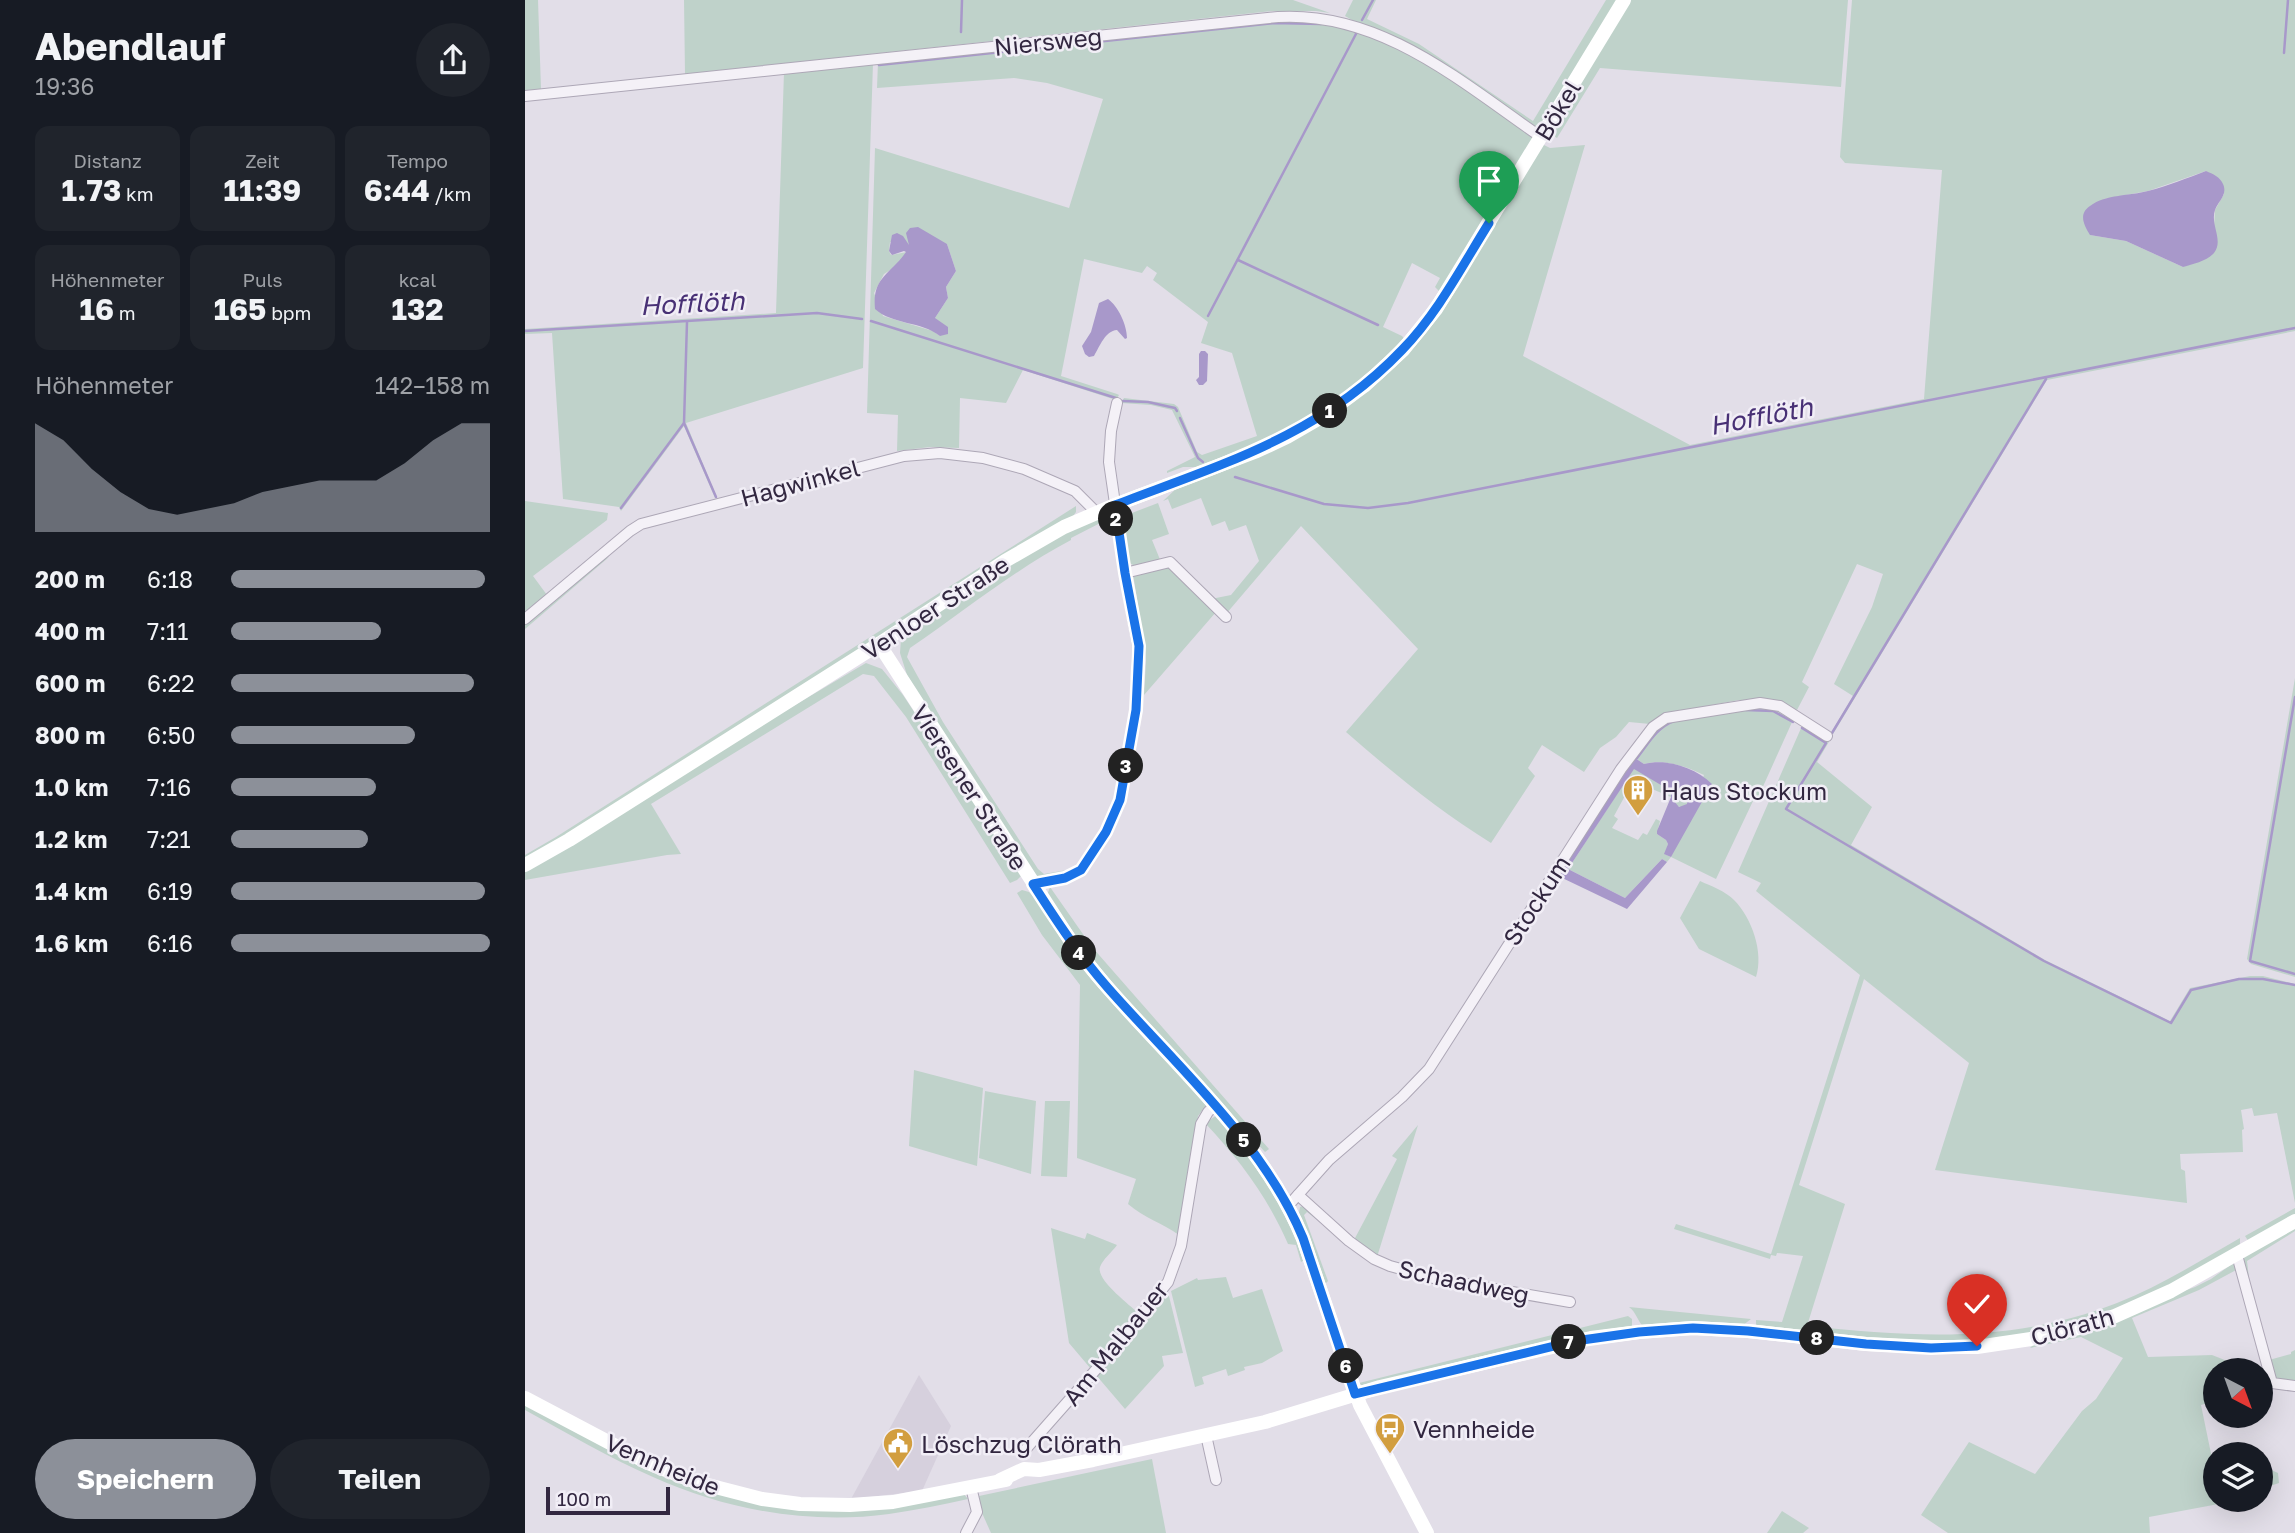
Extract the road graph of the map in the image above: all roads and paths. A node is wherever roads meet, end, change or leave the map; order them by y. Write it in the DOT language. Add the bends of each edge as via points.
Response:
graph roads {
  1 [pos="1624,0"];
  2 [pos="525,96"];
  3 [pos="1541,137"];
  4 [pos="1364,386"];
  5 [pos="1118,403"];
  6 [pos="1115,505"];
  7 [pos="1096,512"];
  8 [pos="1125,573"];
  9 [pos="1226,617"];
  10 [pos="525,619"];
  11 [pos="879,644"];
  12 [pos="1827,736"];
  13 [pos="525,865"];
  14 [pos="1033,884"];
  15 [pos="1214,1106"];
  16 [pos="1298,1195"];
  17 [pos="1287,1206"];
  18 [pos="2295,1221"];
  19 [pos="2237,1255"];
  20 [pos="1570,1302"];
  21 [pos="2295,1386"];
  22 [pos="1355,1394"];
  23 [pos="525,1398"];
  24 [pos="1206,1435"];
  25 [pos="1025,1450"];
  26 [pos="1216,1479"];
  27 [pos="971,1487"];
  28 [pos="966,1533"];
  29 [pos="1426,1533"];
  1 -- 3 [label="main road, Bökel"];
  2 -- 3 [label="street, Niersweg" via="1305,16 1349,24 1399,43"];
  3 -- 4 [label="main road, Bökel" via="1436,309 1403,350"];
  4 -- 6 [label="main road, Venloer Straße" via="1287,437"];
  5 -- 6 [label="street" via="1109,451"];
  6 -- 7 [label="main road, Venloer Straße"];
  6 -- 8 [label="street"];
  7 -- 10 [label="street, Hagwinkel" via="1075,491 1024,469 940,453 904,456 641,524"];
  7 -- 11 [label="main road, Venloer Straße" via="1005,561"];
  8 -- 9 [label="street" via="1170,562"];
  8 -- 14 [label="street" via="1139,646 1136,710 1120,800 1081,870"];
  11 -- 13 [label="main road, Venloer Straße"];
  11 -- 14 [label="main road, Viersener Straße"];
  12 -- 16 [label="street, Stockum" via="1780,706 1760,703 1666,718 1653,727 1621,769 1429,1069 1329,1160"];
  14 -- 15 [label="main road, Viersener Straße" via="1092,970"];
  15 -- 17 [label="main road, Viersener Straße" via="1258,1159"];
  15 -- 25 [label="street, Am Malbauer" via="1201,1124 1181,1246 1168,1282"];
  16 -- 17 [label="street, Stockum"];
  16 -- 20 [label="street, Schaadweg" via="1349,1241 1390,1266 1437,1279"];
  17 -- 22 [label="main road, Viersener Straße" via="1312,1262"];
  18 -- 19 [label="main road, Clörath"];
  19 -- 21 [label="street" via="2272,1383"];
  19 -- 22 [label="main road, Clörath" via="2171,1292 2115,1316 2031,1339 1931,1348 1748,1331 1693,1328 1639,1332 1575,1341"];
  22 -- 24 [label="main road, Vennheide"];
  22 -- 29 [label="main road, Viersener Straße"];
  23 -- 27 [label="main road, Vennheide" via="648,1463 696,1482 762,1499 851,1505"];
  24 -- 26 [label="street"];
  24 -- 27 [label="main road, Vennheide" via="1093,1460 1024,1469"];
  27 -- 28 [label="street" via="977,1512"];
}
